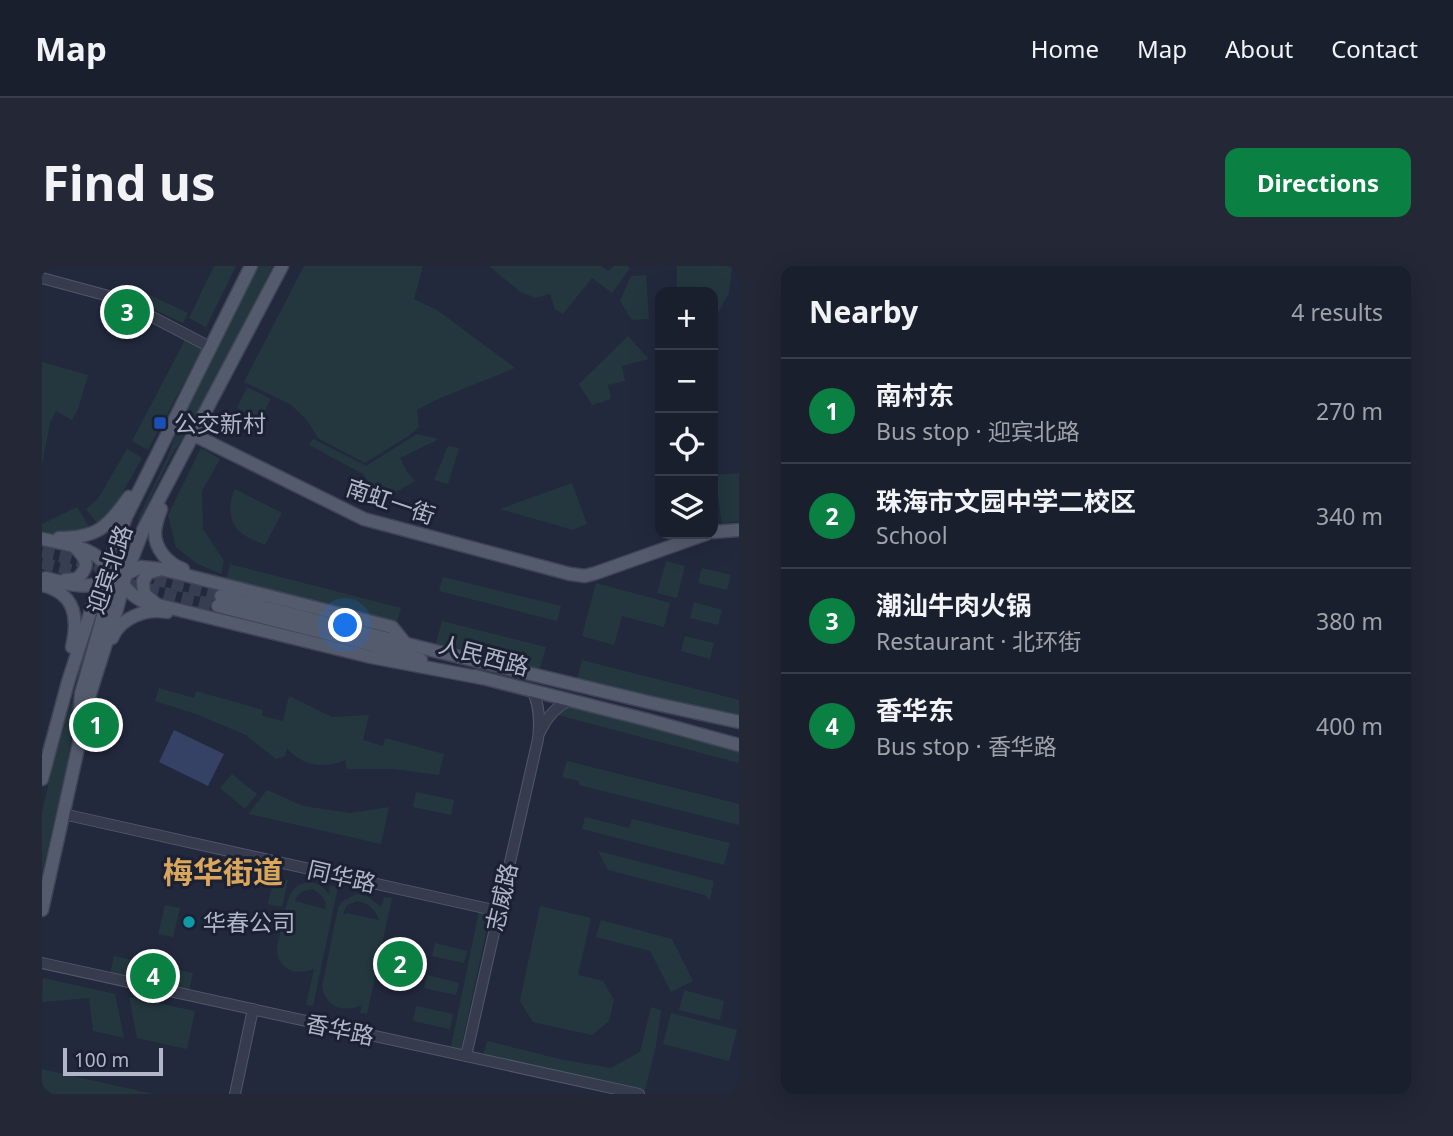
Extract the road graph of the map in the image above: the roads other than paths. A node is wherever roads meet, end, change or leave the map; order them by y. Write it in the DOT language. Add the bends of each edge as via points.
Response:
graph roads {
  1 [pos="251,266"];
  2 [pos="282,266"];
  3 [pos="42,278"];
  4 [pos="210,347"];
  5 [pos="173,421"];
  6 [pos="194,435"];
  7 [pos="176,469"];
  8 [pos="146,474"];
  9 [pos="739,530"];
  10 [pos="718,532"];
  11 [pos="42,537"];
  12 [pos="692,539"];
  13 [pos="75,547"];
  14 [pos="161,569"];
  15 [pos="115,577"];
  16 [pos="46,581"];
  17 [pos="222,595"];
  18 [pos="157,604"];
  19 [pos="263,631"];
  20 [pos="482,678"];
  21 [pos="532,690"];
  22 [pos="90,694"];
  23 [pos="571,700"];
  24 [pos="739,722"];
  25 [pos="54,734"];
  26 [pos="538,739"];
  27 [pos="739,745"];
  28 [pos="78,749"];
  29 [pos="42,779"];
  30 [pos="64,814"];
  31 [pos="42,910"];
  32 [pos="498,911"];
  33 [pos="42,962"];
  34 [pos="253,1009"];
  35 [pos="466,1056"];
  36 [pos="235,1094"];
  37 [pos="639,1094"];
  1 -- 4 [label="main road, 迎宾北路"];
  2 -- 6 [label="main road, 迎宾北路"];
  3 -- 4 [label="street" via="116,298"];
  4 -- 5 [label="main road, 迎宾北路"];
  5 -- 8 [label="main road, 迎宾北路"];
  5 -- 15 [label="main road" via="167,450 122,542"];
  6 -- 7 [label="main road, 迎宾北路"];
  6 -- 12 [label="main road, 南虹一街" via="364,519 565,573 585,576"];
  7 -- 15 [label="main road, 迎宾北路" via="132,557"];
  7 -- 17 [label="main road" via="157,520 154,534 159,548 166,559"];
  8 -- 11 [label="main road" via="115,517 98,531 80,538"];
  8 -- 15 [label="main road, 迎宾北路" via="126,517"];
  9 -- 10 [label="main road"];
  11 -- 13 [label="main road"];
  13 -- 15 [label="main road" via="99,556"];
  13 -- 16 [label="main road" via="84,556 85,571 77,579"];
  14 -- 15 [label="main road" via="141,567"];
  14 -- 17 [label="main road"];
  14 -- 18 [label="main road" via="148,573 143,581 144,594"];
  15 -- 16 [label="main road" via="89,587"];
  15 -- 18 [label="main road" via="131,595"];
  15 -- 22 [label="main road, 迎宾北路"];
  15 -- 25 [label="main road, 迎宾北路" via="94,601"];
  15 -- 28 [label="main road" via="81,694"];
  16 -- 25 [label="main road" via="62,593 75,618"];
  17 -- 20 [label="main road, 人民西路"];
  17 -- 24 [label="main road, 人民西路" via="391,627 406,643"];
  18 -- 19 [label="main road"];
  19 -- 20 [label="main road"];
  19 -- 22 [label="main road" via="144,612 115,632"];
  20 -- 21 [label="main road, 人民西路"];
  21 -- 23 [label="main road, 人民西路"];
  21 -- 26 [label="street, 志威路" via="538,709"];
  22 -- 28 [label="main road, 迎宾北路"];
  23 -- 26 [label="street, 志威路" via="545,720"];
  23 -- 27 [label="main road, 人民西路"];
  25 -- 29 [label="main road, 迎宾北路"];
  26 -- 32 [label="street, 志威路"];
  28 -- 30 [label="main road, 迎宾北路"];
  30 -- 31 [label="main road, 迎宾北路"];
  30 -- 32 [label="street, 同华路"];
  32 -- 35 [label="street, 志威路"];
  33 -- 34 [label="street, 香华路"];
  34 -- 35 [label="street, 香华路"];
  34 -- 36 [label="street"];
  35 -- 37 [label="street, 香华路"];
}
